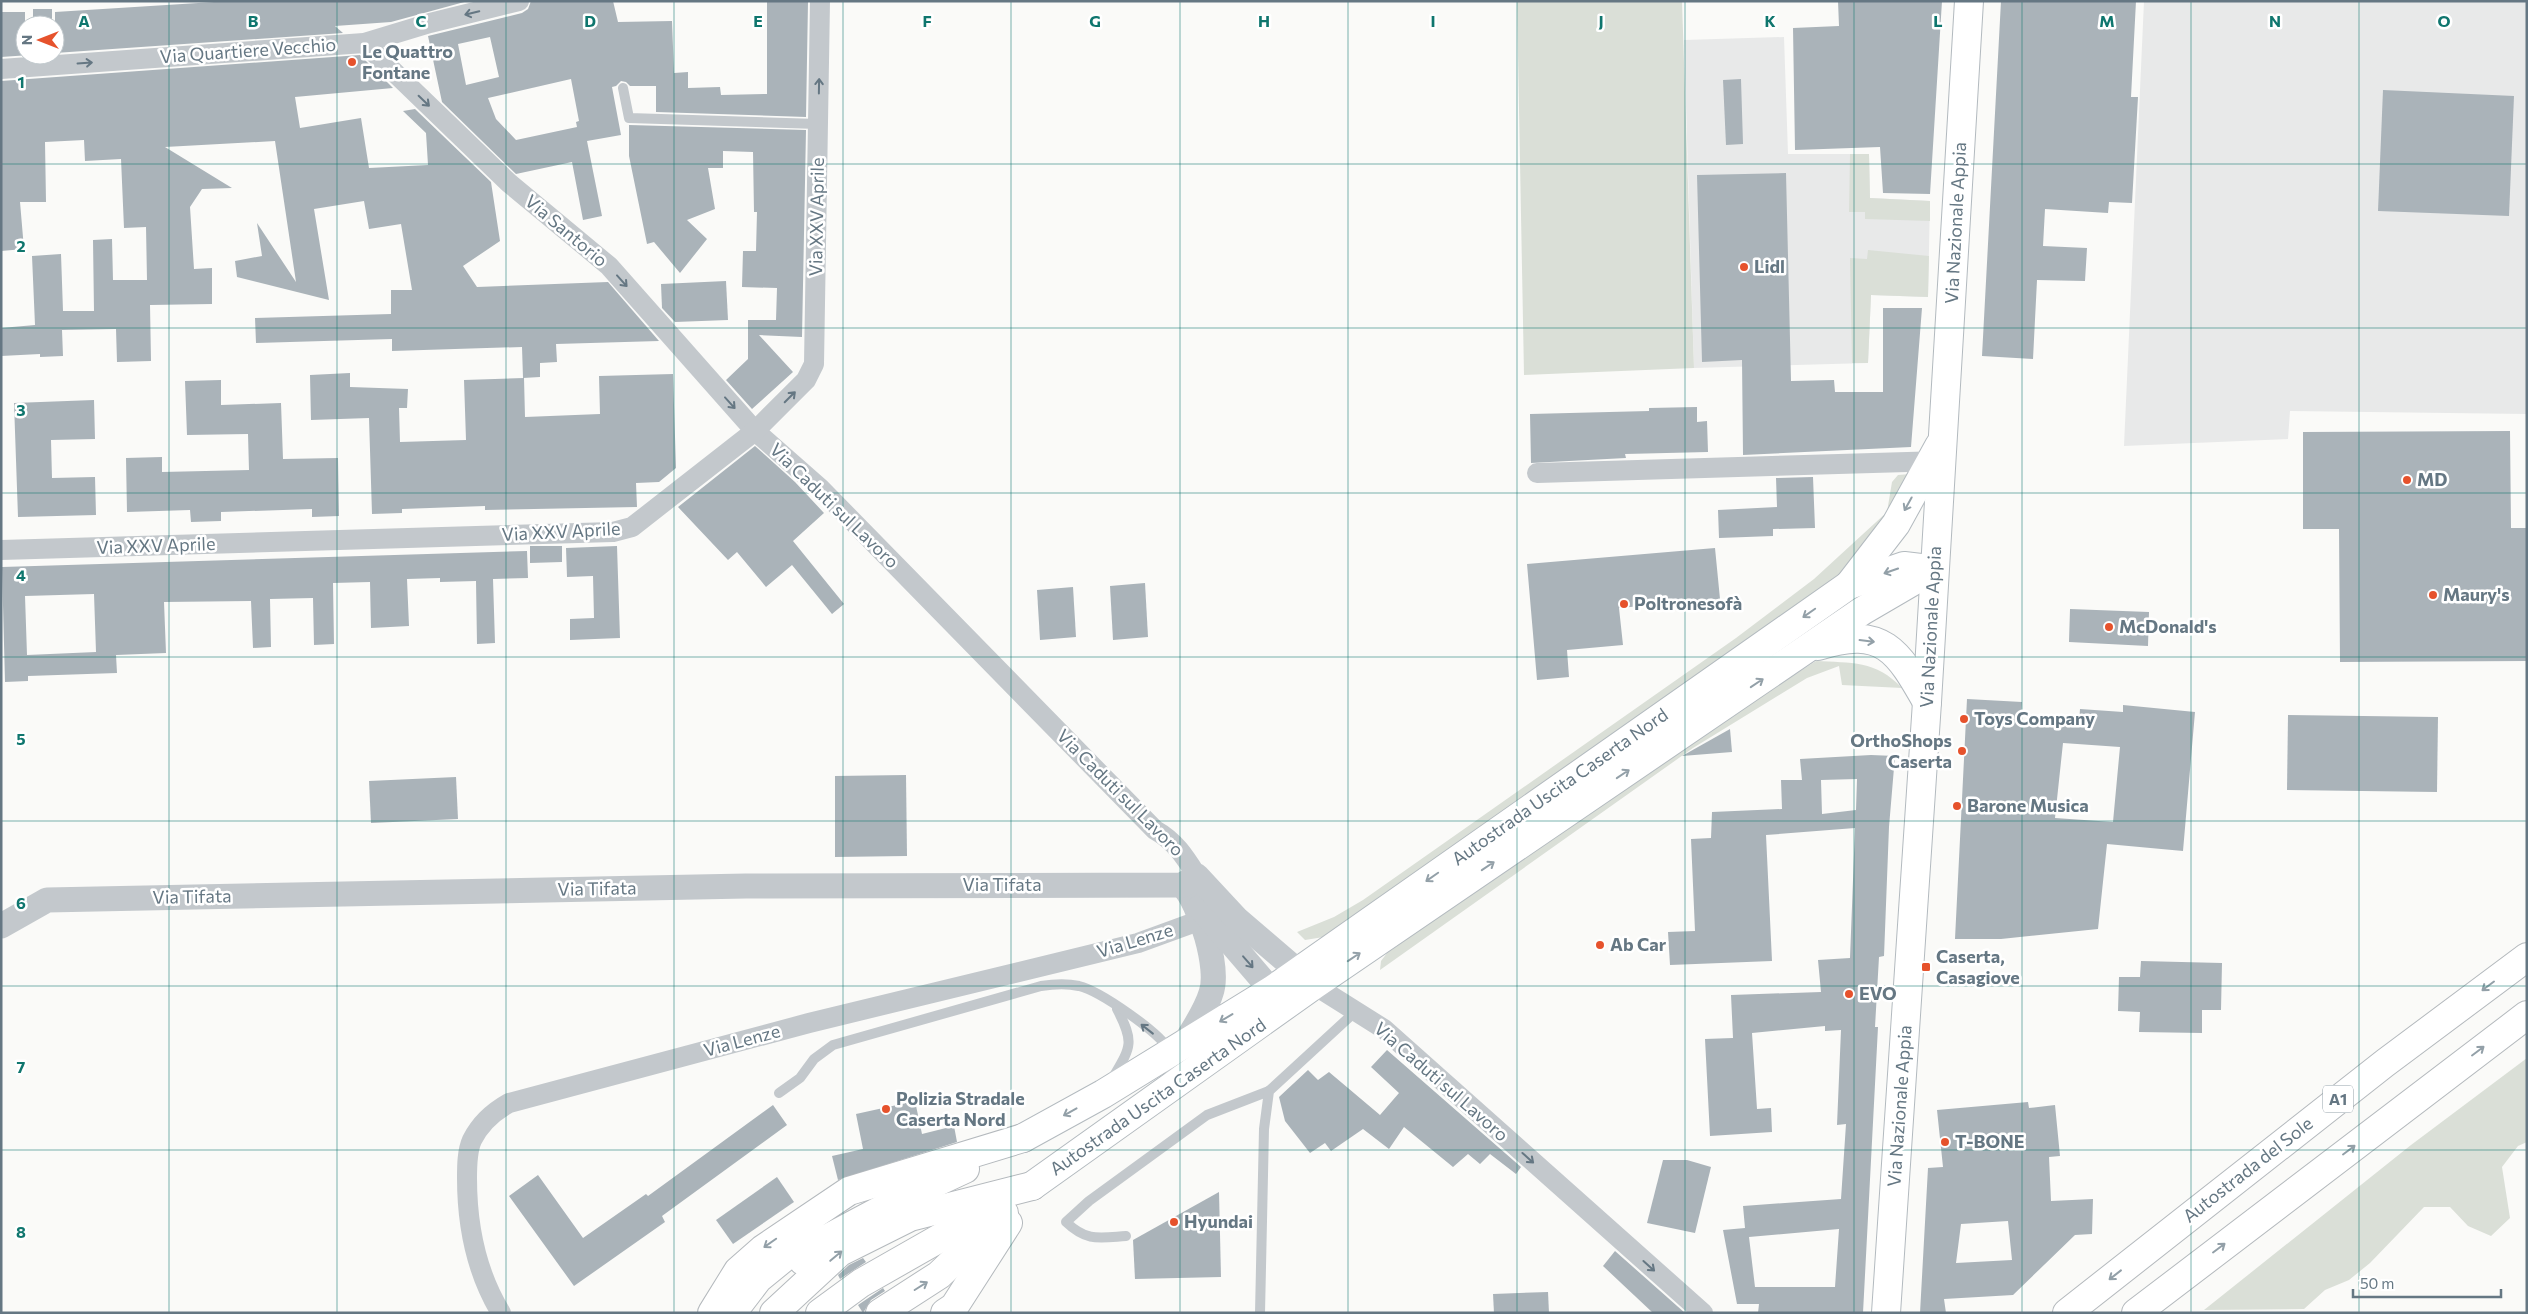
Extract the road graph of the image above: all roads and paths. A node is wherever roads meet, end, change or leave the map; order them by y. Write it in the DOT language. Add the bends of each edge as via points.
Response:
graph roads {
  1 [pos="519,1"];
  2 [pos="820,1"];
  3 [pos="1969,1"];
  4 [pos="364,43"];
  5 [pos="1,69"];
  6 [pos="623,88"];
  7 [pos="818,124"];
  8 [pos="755,431"];
  9 [pos="1939,453"];
  10 [pos="1537,473"];
  11 [pos="1,550"];
  12 [pos="1934,569"];
  13 [pos="1849,585"];
  14 [pos="1803,652"];
  15 [pos="1927,702"];
  16 [pos="1205,905"];
  17 [pos="1,926"];
  18 [pos="2527,957"];
  19 [pos="1287,984"];
  20 [pos="1115,1006"];
  21 [pos="1356,1012"];
  22 [pos="2527,1015"];
  23 [pos="1179,1046"];
  24 [pos="1270,1091"];
  25 [pos="779,1093"];
  26 [pos="1103,1094"];
  27 [pos="1103,1122"];
  28 [pos="1022,1138"];
  29 [pos="1033,1180"];
  30 [pos="1126,1236"];
  31 [pos="501,1313"];
  32 [pos="712,1313"];
  33 [pos="732,1313"];
  34 [pos="750,1313"];
  35 [pos="774,1313"];
  36 [pos="793,1313"];
  37 [pos="820,1313"];
  38 [pos="850,1313"];
  39 [pos="880,1313"];
  40 [pos="912,1313"];
  41 [pos="945,1313"];
  42 [pos="1260,1313"];
  43 [pos="1703,1313"];
  44 [pos="1886,1313"];
  45 [pos="2067,1313"];
  46 [pos="2136,1313"];
  1 -- 4 [label="street, Via Quartiere Vecchio, one-way"];
  7 -- 2 [label="street, Via XXV Aprile, one-way"];
  3 -- 9 [label="main road, Via Nazionale Appia"];
  5 -- 4 [label="street, Via Quartiere Vecchio, one-way"];
  4 -- 8 [label="street, Via Santorio, one-way" via="509,183 609,266"];
  6 -- 7 [label="lane" via="629,118"];
  8 -- 7 [label="street, Via XXV Aprile, one-way" via="806,380 814,364"];
  8 -- 11 [label="street, Via XXV Aprile" via="632,527 613,532"];
  8 -- 16 [label="street, Via Caduti sul Lavoro" via="820,488 1155,830 1168,837 1183,853"];
  9 -- 10 [label="street"];
  9 -- 12 [label="main road, Via Nazionale Appia"];
  9 -- 13 [label="main road, one-way" via="1896,524"];
  12 -- 13 [label="main road, one-way" via="1904,566"];
  12 -- 14 [label="main road" via="1862,611"];
  12 -- 15 [label="main road, Via Nazionale Appia"];
  13 -- 19 [label="main road, Autostrada Uscita Caserta Nord, one-way"];
  14 -- 15 [label="main road, one-way" via="1834,641 1870,639 1896,652"];
  19 -- 14 [label="main road, Autostrada Uscita Caserta Nord, one-way"];
  15 -- 44 [label="main road, Via Nazionale Appia"];
  16 -- 17 [label="street, Via Tifata" via="736,887 47,900"];
  16 -- 19 [label="street, one-way"];
  16 -- 19 [label="street, Via Caduti sul Lavoro"];
  16 -- 23 [label="street, Autostrada Uscita Caserta Nord" via="1213,970 1212,992"];
  16 -- 31 [label="street, Via Lenze" via="1138,943 809,1023 509,1103 496,1110 470,1142 468,1212 476,1257 490,1295"];
  18 -- 45 [label="main road, Autostrada del Sole / A1, one-way" via="2385,1063"];
  19 -- 21 [label="street, Via Caduti sul Lavoro"];
  19 -- 23 [label="main road, Autostrada Uscita Caserta Nord, one-way"];
  19 -- 29 [label="main road, Autostrada Uscita Caserta Nord" via="1197,1070"];
  23 -- 20 [label="lane, one-way"];
  20 -- 25 [label="lane" via="1098,993 1080,987 1059,983 1040,986 833,1045 814,1060 800,1078"];
  20 -- 26 [label="lane" via="1126,1026 1130,1043 1128,1053"];
  21 -- 24 [label="lane"];
  21 -- 43 [label="street, Via Caduti sul Lavoro, one-way" via="1384,1028"];
  46 -- 22 [label="main road, one-way"];
  23 -- 26 [label="main road, Autostrada Uscita Caserta Nord"];
  23 -- 27 [label="lane" via="1169,1078"];
  24 -- 30 [label="lane" via="1207,1115 1089,1201 1066,1222 1078,1234 1096,1238"];
  24 -- 42 [label="lane" via="1264,1129"];
  26 -- 28 [label="main road, Autostrada Uscita Caserta Nord, one-way"];
  28 -- 32 [label="main road, one-way" via="848,1191 762,1249 738,1271"];
  28 -- 33 [label="main road" via="888,1189 822,1226 758,1278"];
  28 -- 34 [label="main road" via="830,1237 766,1294"];
  35 -- 29 [label="main road, one-way" via="840,1252 910,1217"];
  29 -- 36 [label="main road" via="916,1231 851,1268"];
  29 -- 37 [label="main road" via="861,1283"];
  29 -- 38 [label="main road" via="930,1260"];
  39 -- 29 [label="main road, one-way" via="939,1275"];
  29 -- 40 [label="main road" via="946,1291"];
  29 -- 41 [label="main road" via="954,1307"];
}
